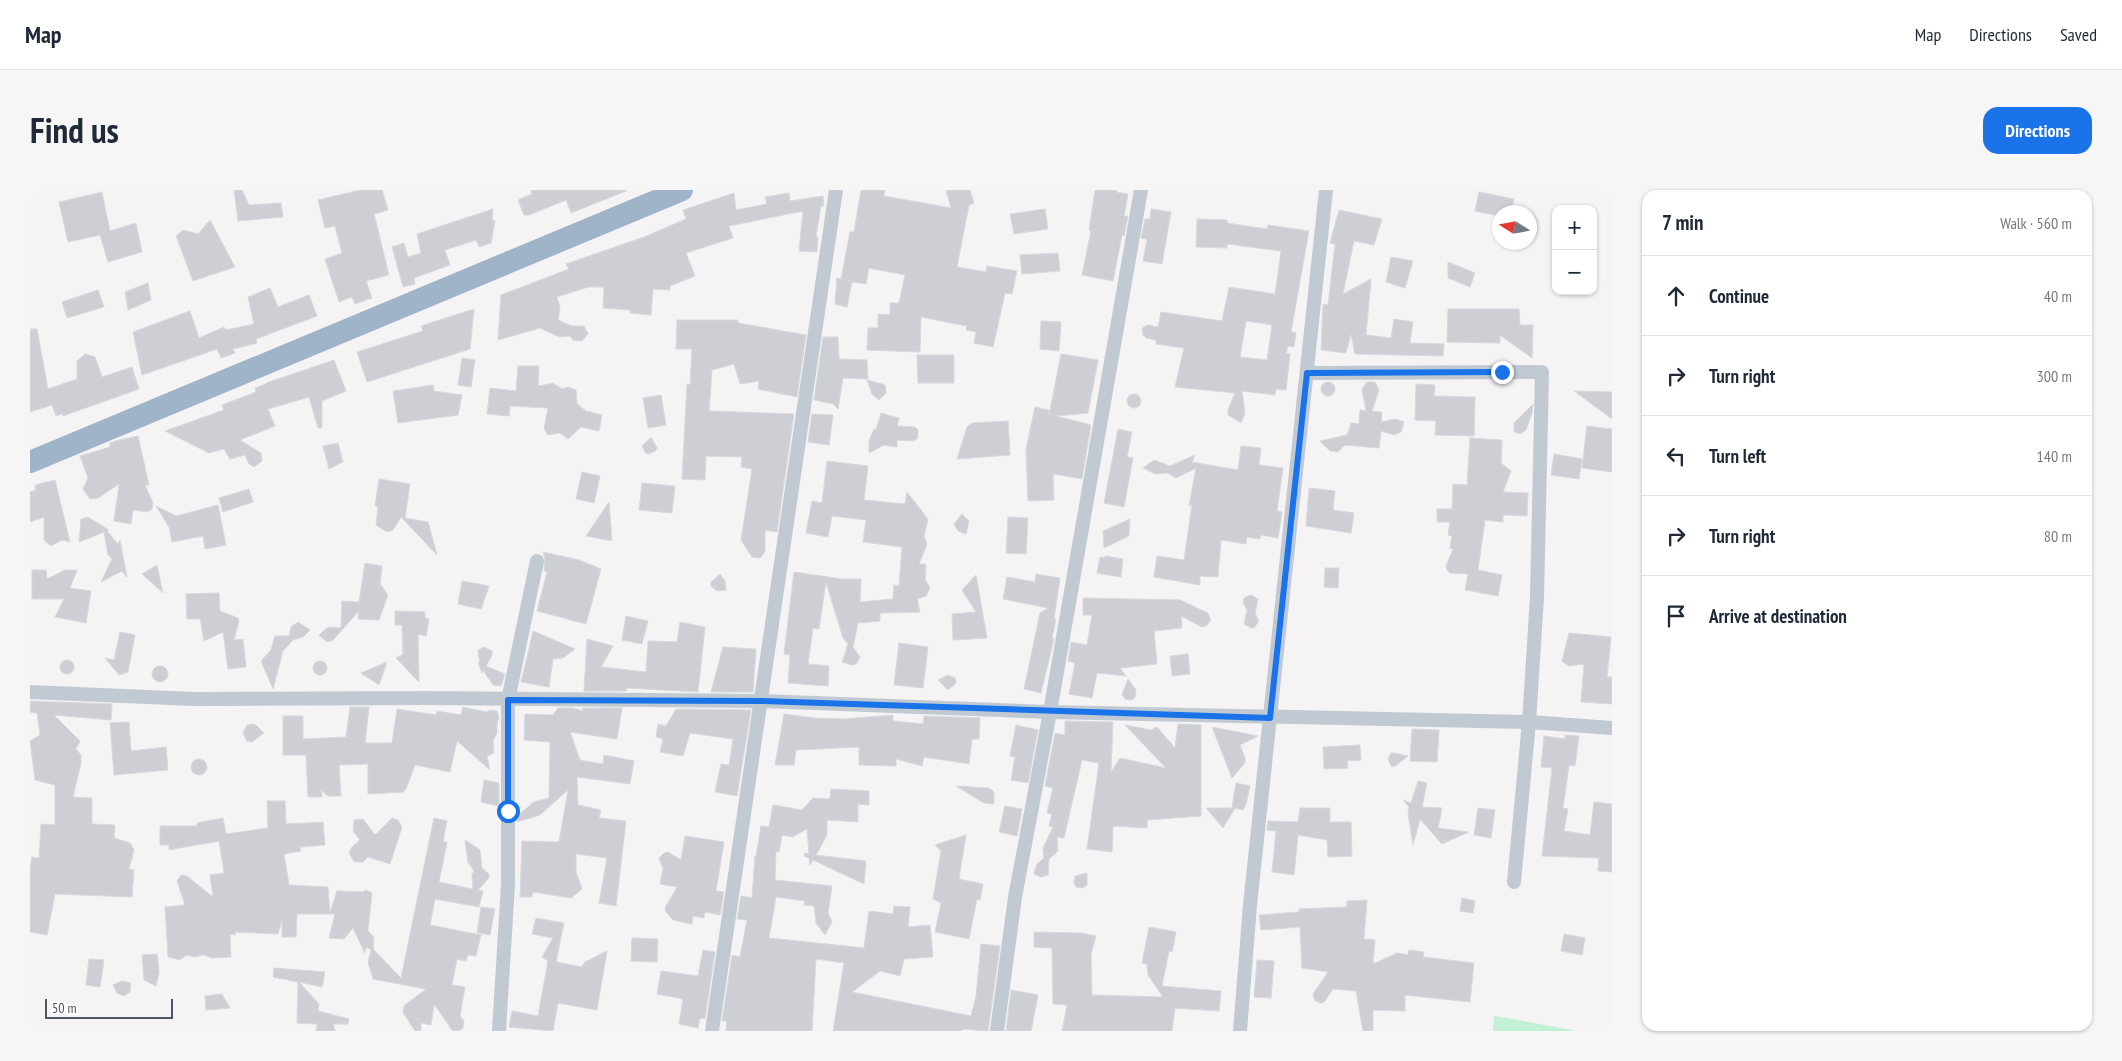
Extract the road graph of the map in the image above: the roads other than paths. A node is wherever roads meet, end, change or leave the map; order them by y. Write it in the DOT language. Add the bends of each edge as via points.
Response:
graph roads {
  1 [pos="682,190"];
  2 [pos="836,190"];
  3 [pos="1141,190"];
  4 [pos="1326,190"];
  5 [pos="1307,373"];
  6 [pos="30,462"];
  7 [pos="537,561"];
  8 [pos="30,692"];
  9 [pos="508,700"];
  10 [pos="762,701"];
  11 [pos="1050,712"];
  12 [pos="1270,718"];
  13 [pos="1528,722"];
  14 [pos="1612,728"];
  15 [pos="1514,882"];
  16 [pos="499,1031"];
  17 [pos="712,1031"];
  18 [pos="997,1031"];
  19 [pos="1240,1031"];
  1 -- 6 [label="highway"];
  2 -- 10 [label="street"];
  3 -- 11 [label="street"];
  4 -- 5 [label="street"];
  5 -- 12 [label="street"];
  5 -- 13 [label="street" via="1542,372 1536,597"];
  7 -- 9 [label="street"];
  8 -- 9 [label="street" via="194,699"];
  9 -- 10 [label="street"];
  9 -- 16 [label="street" via="508,884"];
  10 -- 11 [label="street"];
  10 -- 17 [label="street"];
  11 -- 12 [label="street"];
  11 -- 18 [label="street" via="1015,897"];
  12 -- 13 [label="street"];
  12 -- 19 [label="street"];
  13 -- 14 [label="street"];
  13 -- 15 [label="street"];
}
